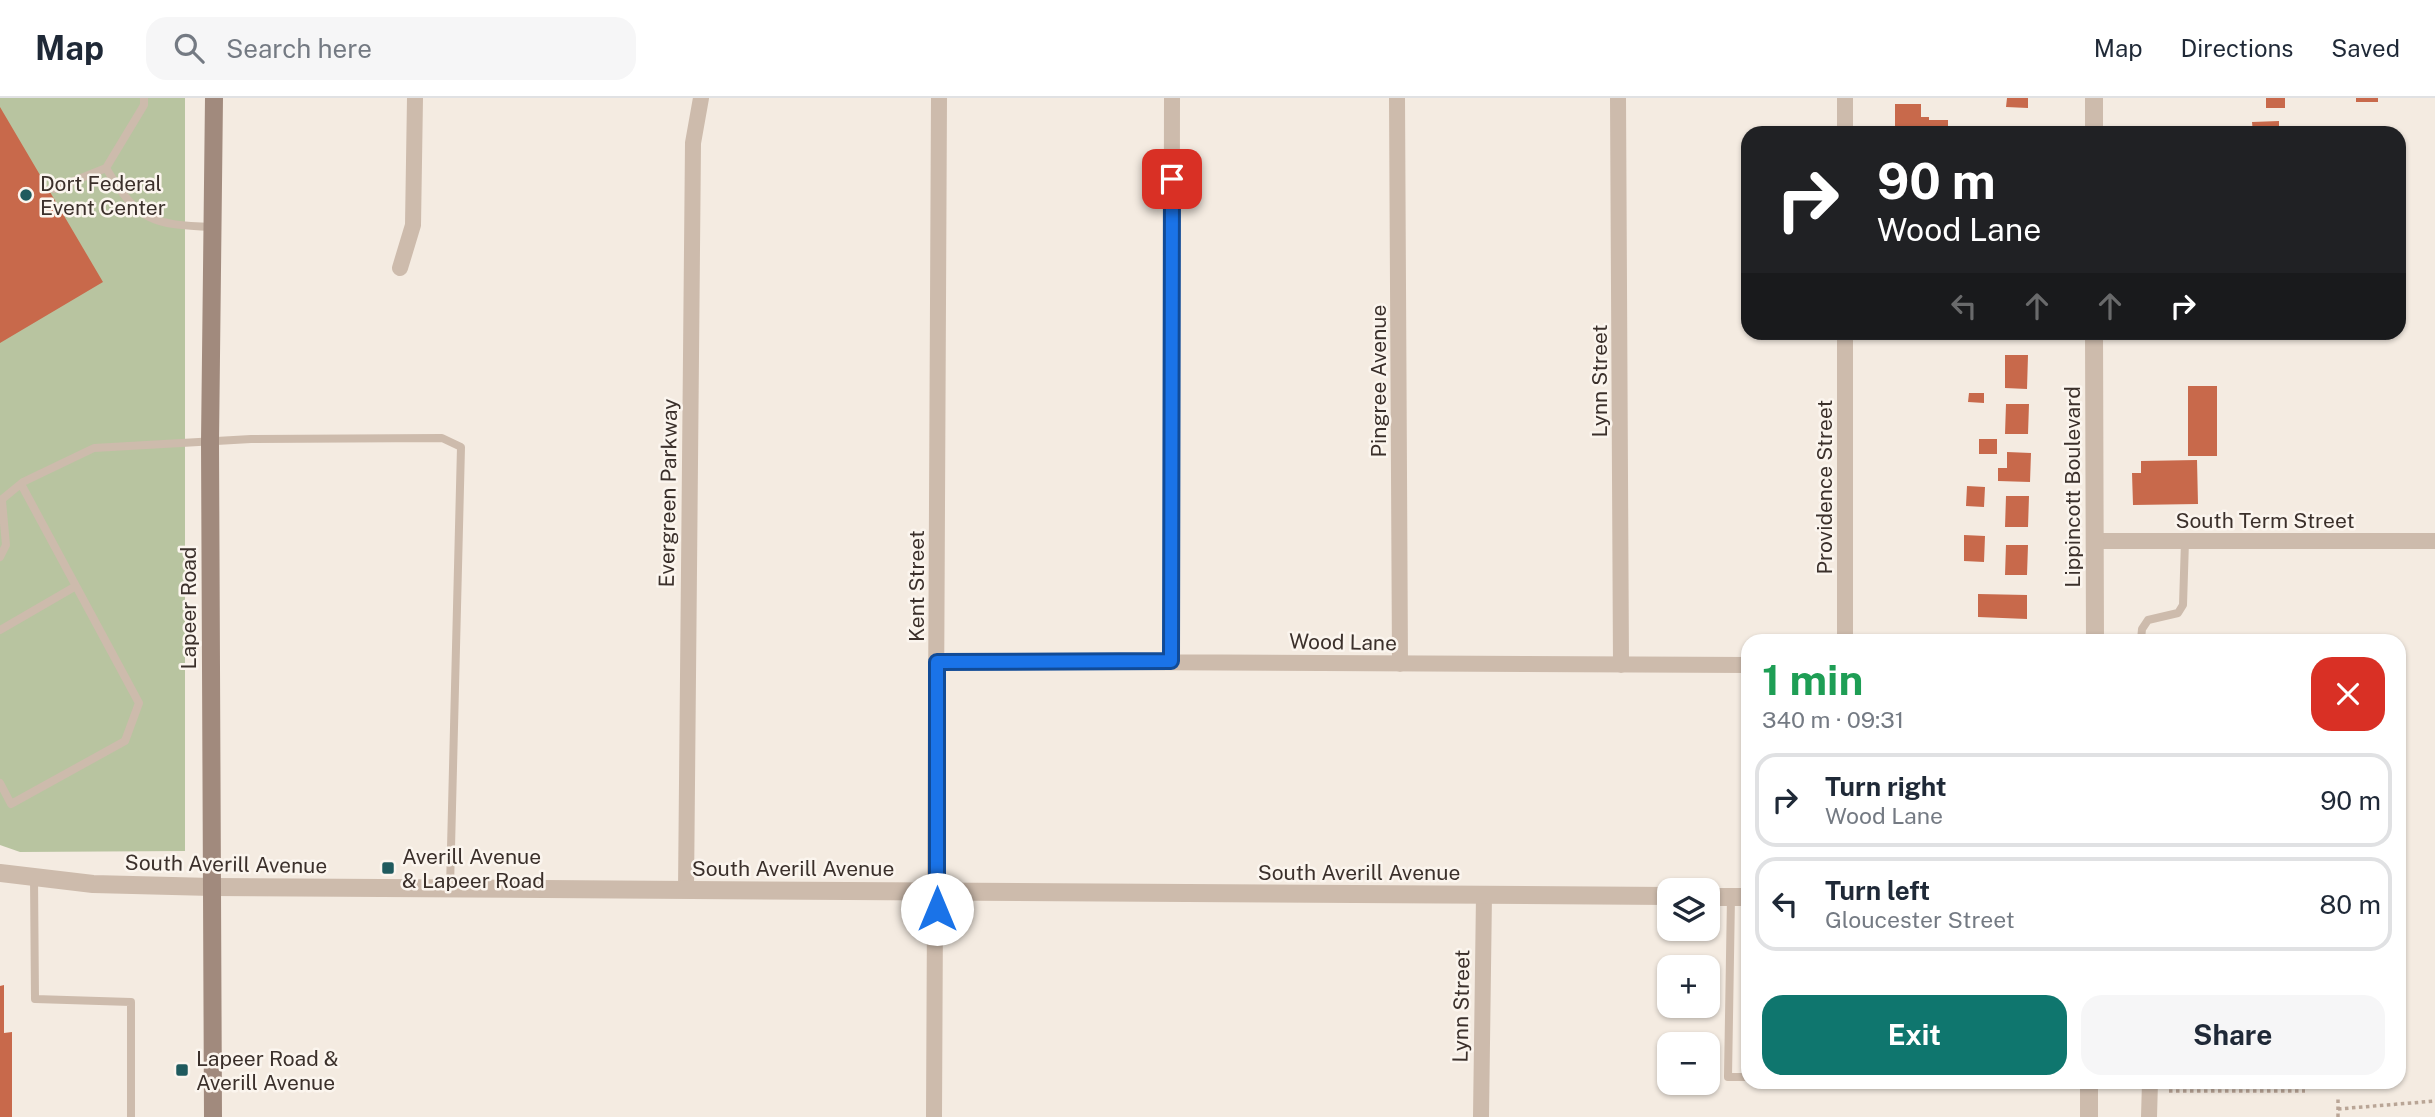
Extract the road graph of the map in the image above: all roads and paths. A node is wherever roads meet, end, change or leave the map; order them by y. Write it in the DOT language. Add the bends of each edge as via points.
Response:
graph roads {
  1 [pos="144,98"];
  2 [pos="214,98"];
  3 [pos="415,98"];
  4 [pos="701,98"];
  5 [pos="939,98"];
  6 [pos="1172,98"];
  7 [pos="1397,98"];
  8 [pos="1618,98"];
  9 [pos="1845,98"];
  10 [pos="2094,98"];
  11 [pos="1845,126"];
  12 [pos="2094,126"];
  13 [pos="106,168"];
  14 [pos="54,190"];
  15 [pos="213,227"];
  16 [pos="400,268"];
  17 [pos="1845,340"];
  18 [pos="2094,340"];
  19 [pos="210,442"];
  20 [pos="21,484"];
  21 [pos="1,501"];
  22 [pos="2094,541"];
  23 [pos="2185,541"];
  24 [pos="2435,541"];
  25 [pos="0,557"];
  26 [pos="76,586"];
  27 [pos="0,629"];
  28 [pos="1845,634"];
  29 [pos="2095,634"];
  30 [pos="2142,634"];
  31 [pos="1171,661"];
  32 [pos="937,662"];
  33 [pos="1400,664"];
  34 [pos="1621,664"];
  35 [pos="1741,665"];
  36 [pos="0,783"];
  37 [pos="0,873"];
  38 [pos="34,878"];
  39 [pos="212,887"];
  40 [pos="450,888"];
  41 [pos="686,890"];
  42 [pos="937,892"];
  43 [pos="1484,895"];
  44 [pos="1657,897"];
  45 [pos="1720,897"];
  46 [pos="1740,897"];
  47 [pos="1741,1077"];
  48 [pos="2089,1089"];
  49 [pos="2150,1089"];
  50 [pos="2169,1091"];
  51 [pos="2215,1091"];
  52 [pos="2305,1091"];
  53 [pos="2338,1096"];
  54 [pos="2435,1101"];
  55 [pos="2338,1109"];
  56 [pos="131,1117"];
  57 [pos="213,1117"];
  58 [pos="934,1117"];
  59 [pos="1481,1117"];
  60 [pos="2089,1117"];
  61 [pos="2149,1117"];
  62 [pos="2338,1117"];
  1 -- 13 [label="lane"];
  2 -- 15 [label="main road, Lapeer Road"];
  3 -- 16 [label="street" via="414,225"];
  4 -- 41 [label="street, Evergreen Parkway" via="693,143"];
  5 -- 32 [label="street, Kent Street"];
  6 -- 31 [label="street"];
  7 -- 33 [label="street, Pingree Avenue"];
  8 -- 34 [label="street, Lynn Street"];
  9 -- 11 [label="street"];
  10 -- 12 [label="street"];
  13 -- 14 [label="lane"];
  13 -- 15 [label="lane" via="136,211 156,222"];
  15 -- 19 [label="main road, Lapeer Road"];
  17 -- 28 [label="street, Providence Street"];
  18 -- 22 [label="street, Lippincott Boulevard"];
  19 -- 20 [label="lane" via="94,448"];
  19 -- 39 [label="main road, Lapeer Road"];
  19 -- 40 [label="lane" via="442,438 461,447"];
  20 -- 21 [label="lane"];
  20 -- 26 [label="lane"];
  21 -- 25 [label="lane" via="6,545"];
  22 -- 23 [label="street, South Term Street"];
  22 -- 29 [label="street, Lippincott Boulevard"];
  23 -- 24 [label="street, South Term Street"];
  23 -- 30 [label="lane" via="2183,605 2178,612 2148,620"];
  26 -- 27 [label="lane"];
  26 -- 36 [label="lane" via="139,703 125,741 11,804"];
  31 -- 32 [label="street, Wood Lane"];
  31 -- 33 [label="street, Wood Lane"];
  32 -- 42 [label="street, Kent Street"];
  33 -- 34 [label="street, Wood Lane"];
  34 -- 35 [label="street, Wood Lane"];
  37 -- 38 [label="street, South Averill Avenue"];
  38 -- 39 [label="street, South Averill Avenue"];
  38 -- 56 [label="lane" via="36,999 131,1002"];
  39 -- 40 [label="street, South Averill Avenue"];
  39 -- 57 [label="main road, Lapeer Road"];
  40 -- 41 [label="street, South Averill Avenue"];
  41 -- 42 [label="street, South Averill Avenue"];
  42 -- 43 [label="street, South Averill Avenue"];
  42 -- 58 [label="street, Kent Street"];
  43 -- 44 [label="street, South Averill Avenue"];
  43 -- 59 [label="street, Lynn Street"];
  45 -- 46 [label="street"];
  46 -- 47 [label="lane" via="1728,1077"];
  48 -- 60 [label="street"];
  49 -- 61 [label="street"];
  50 -- 51 [label="path"];
  51 -- 52 [label="path"];
  53 -- 55 [label="path"];
  54 -- 55 [label="path"];
  55 -- 62 [label="path"];
}
